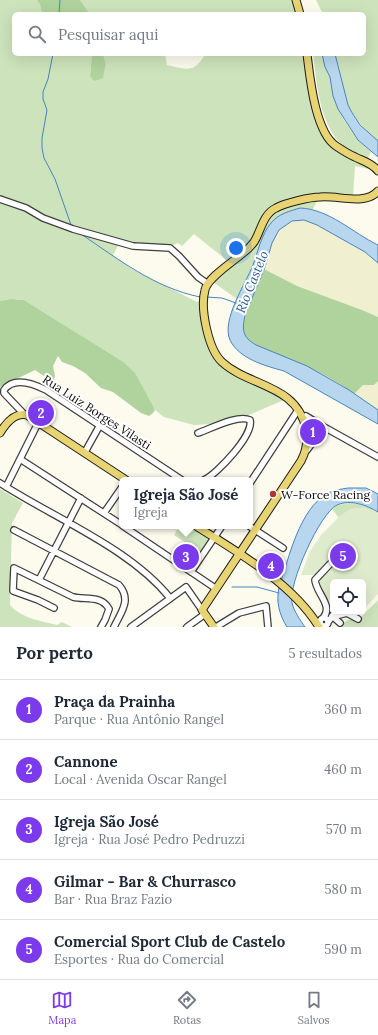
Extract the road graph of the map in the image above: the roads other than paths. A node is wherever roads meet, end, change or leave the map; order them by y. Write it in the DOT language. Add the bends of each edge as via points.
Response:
graph roads {
  1 [pos="296,0"];
  2 [pos="299,12"];
  3 [pos="307,56"];
  4 [pos="378,171"];
  5 [pos="377,193"];
  6 [pos="0,199"];
  7 [pos="208,284"];
  8 [pos="298,410"];
  9 [pos="23,414"];
  10 [pos="306,416"];
  11 [pos="39,421"];
  12 [pos="100,425"];
  13 [pos="324,427"];
  14 [pos="1,430"];
  15 [pos="198,433"];
  16 [pos="307,450"];
  17 [pos="85,452"];
  18 [pos="378,457"];
  19 [pos="20,459"];
  20 [pos="122,477"];
  21 [pos="178,477"];
  22 [pos="208,477"];
  23 [pos="253,478"];
  24 [pos="0,483"];
  25 [pos="6,487"];
  26 [pos="119,491"];
  27 [pos="81,498"];
  28 [pos="104,513"];
  29 [pos="68,523"];
  30 [pos="119,523"];
  31 [pos="253,527"];
  32 [pos="127,529"];
  33 [pos="201,529"];
  34 [pos="220,529"];
  35 [pos="251,529"];
  36 [pos="253,529"];
  37 [pos="14,530"];
  38 [pos="214,537"];
  39 [pos="283,548"];
  40 [pos="53,551"];
  41 [pos="238,554"];
  42 [pos="330,564"];
  43 [pos="191,572"];
  44 [pos="39,580"];
  45 [pos="215,588"];
  46 [pos="170,598"];
  47 [pos="326,605"];
  48 [pos="330,606"];
  49 [pos="54,608"];
  50 [pos="203,612"];
  51 [pos="330,613"];
  52 [pos="340,615"];
  53 [pos="350,615"];
  54 [pos="333,617"];
  55 [pos="358,619"];
  56 [pos="322,622"];
  57 [pos="340,623"];
  58 [pos="101,627"];
  59 [pos="114,627"];
  60 [pos="131,627"];
  61 [pos="186,627"];
  62 [pos="215,627"];
  63 [pos="268,627"];
  1 -- 2 [label="main road"];
  3 -- 4 [label="main road" via="316,108 326,134 333,143"];
  5 -- 7 [label="main road" via="363,198 318,197 277,207 267,216 253,244"];
  6 -- 7 [label="street" via="73,229 133,246 170,248"];
  7 -- 8 [label="main road" via="204,290 203,300 205,318 210,341 218,357 229,367 280,393"];
  8 -- 16 [label="main road" via="305,425"];
  8 -- 23 [label="street"];
  9 -- 11 [label="main road"];
  9 -- 12 [label="street, Rua Luiz Borges Vilasti" via="4,393 10,385 21,382 39,387"];
  9 -- 14 [label="main road" via="14,417"];
  10 -- 13 [label="street"];
  11 -- 17 [label="main road"];
  11 -- 19 [label="street"];
  12 -- 17 [label="street"];
  12 -- 21 [label="street, Rua Luiz Borges Vilasti"];
  13 -- 16 [label="street"];
  13 -- 18 [label="street"];
  15 -- 22 [label="street" via="237,419 248,419 251,423 245,438 217,471"];
  16 -- 31 [label="main road"];
  17 -- 20 [label="main road"];
  19 -- 25 [label="street"];
  19 -- 27 [label="street"];
  24 -- 25 [label="street"];
  25 -- 29 [label="street"];
  26 -- 28 [label="street"];
  27 -- 28 [label="street"];
  27 -- 29 [label="street"];
  28 -- 30 [label="street"];
  29 -- 40 [label="street"];
  29 -- 46 [label="street" via="136,566"];
  32 -- 43 [label="street"];
  33 -- 38 [label="main road"];
  34 -- 38 [label="street"];
  35 -- 41 [label="main road"];
  36 -- 39 [label="street"];
  37 -- 40 [label="street"];
  38 -- 41 [label="main road"];
  38 -- 43 [label="street"];
  40 -- 44 [label="street"];
  40 -- 59 [label="street" via="122,588 126,600"];
  41 -- 45 [label="main road"];
  41 -- 56 [label="main road" via="268,573 308,612"];
  42 -- 47 [label="street" via="315,580"];
  43 -- 45 [label="street"];
  44 -- 49 [label="street" via="14,568 13,591"];
  44 -- 58 [label="street" via="72,597 93,598 102,602 108,609"];
  45 -- 50 [label="main road"];
  46 -- 50 [label="street" via="186,587"];
  46 -- 60 [label="street"];
  47 -- 48 [label="street"];
  47 -- 56 [label="street"];
  50 -- 61 [label="street"];
  50 -- 62 [label="main road"];
  51 -- 56 [label="street"];
  52 -- 54 [label="street"];
  53 -- 55 [label="street"];
  54 -- 56 [label="street"];
  54 -- 57 [label="street"];
  62 -- 63 [label="street" via="239,613 266,606"];
}
